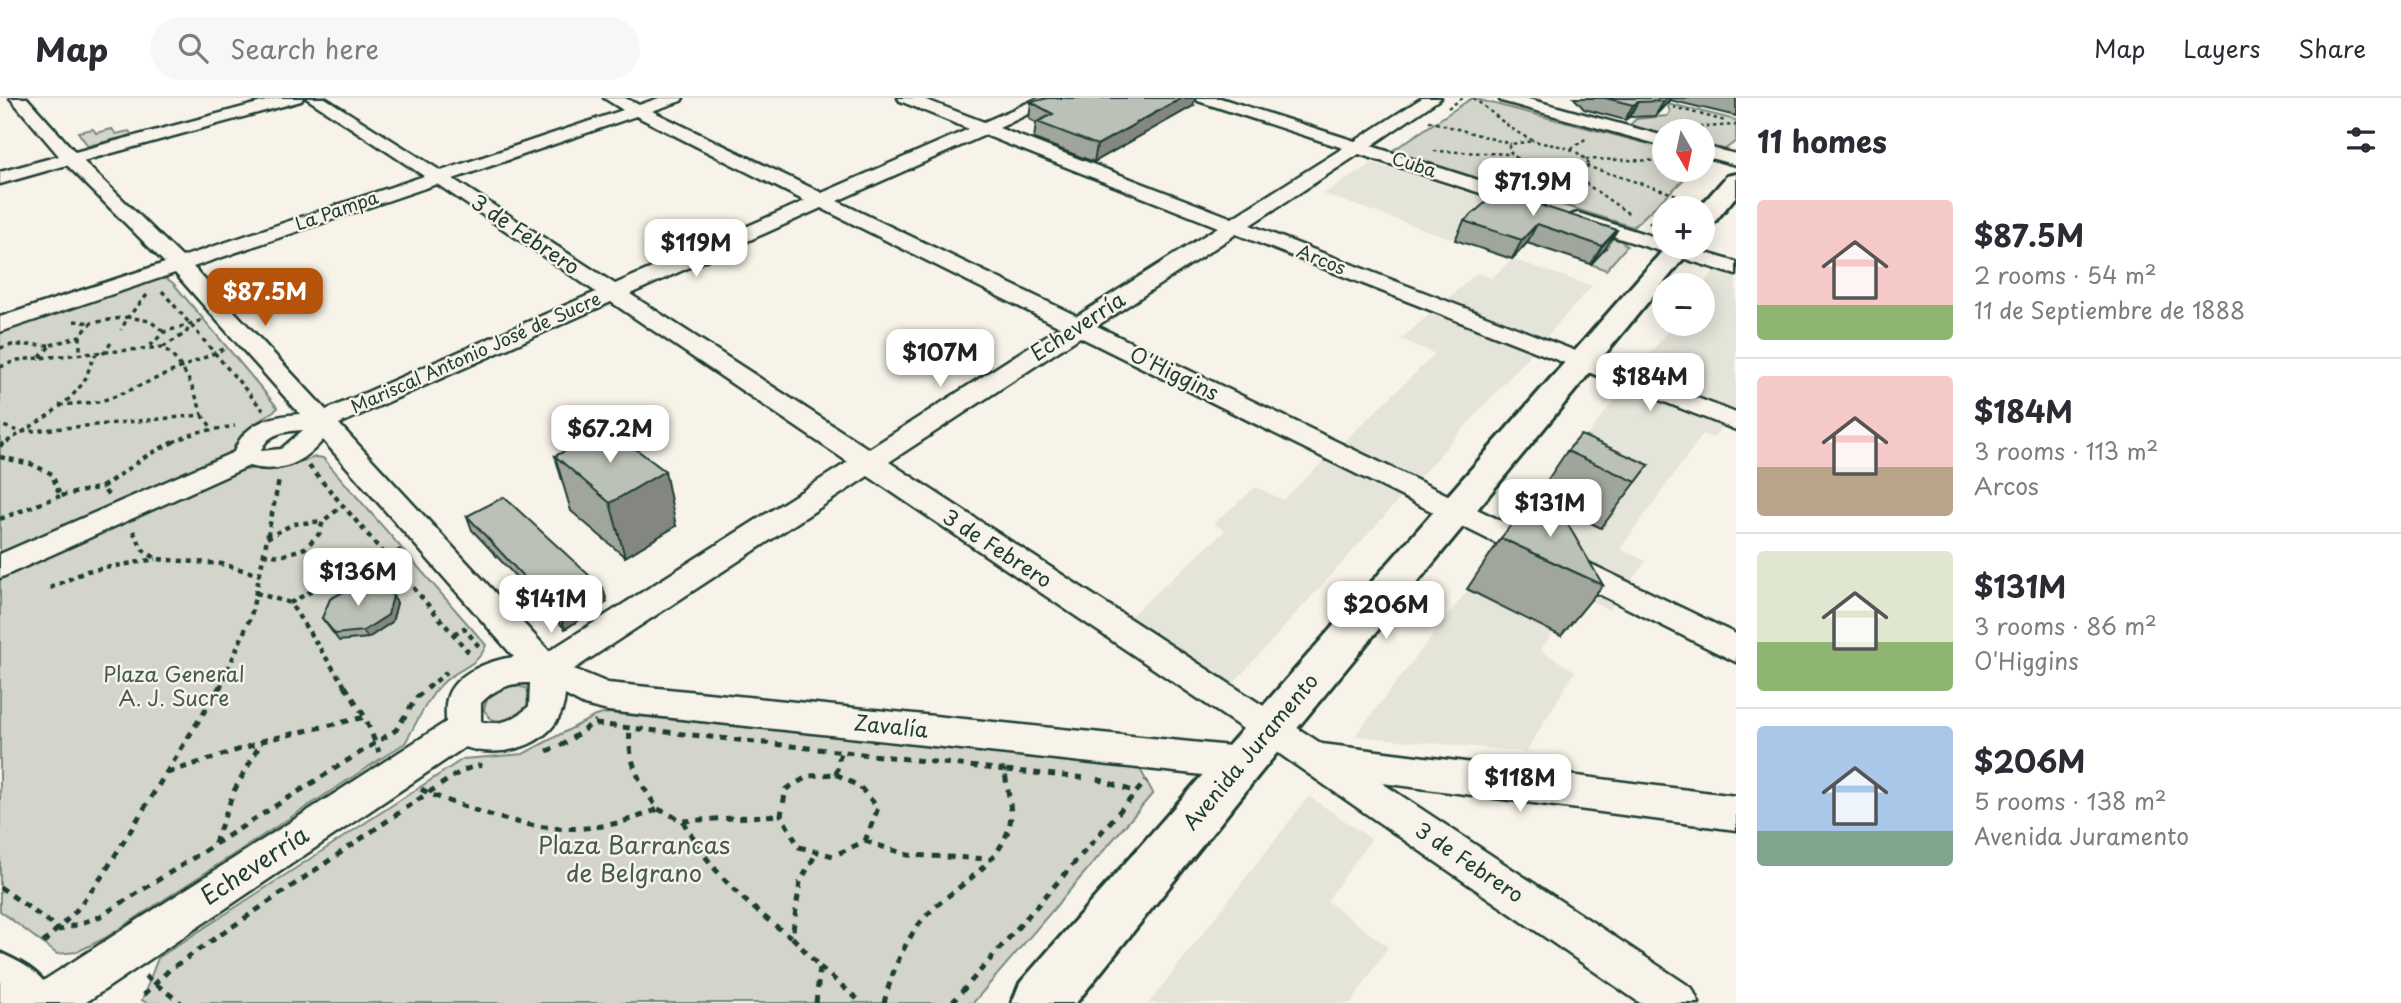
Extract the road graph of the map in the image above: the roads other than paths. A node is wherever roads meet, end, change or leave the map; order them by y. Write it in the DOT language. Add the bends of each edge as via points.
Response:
graph roads {
  1 [pos="18,98"];
  2 [pos="295,98"];
  3 [pos="314,98"];
  4 [pos="612,98"];
  5 [pos="675,98"];
  6 [pos="906,98"];
  7 [pos="1053,98"];
  8 [pos="1203,98"];
  9 [pos="1433,98"];
  10 [pos="1507,98"];
  11 [pos="638,111"];
  12 [pos="985,128"];
  13 [pos="1652,131"];
  14 [pos="1357,147"];
  15 [pos="1715,154"];
  16 [pos="71,159"];
  17 [pos="1736,160"];
  18 [pos="438,177"];
  19 [pos="0,178"];
  20 [pos="1736,181"];
  21 [pos="824,201"];
  22 [pos="1715,206"];
  23 [pos="1236,226"];
  24 [pos="1652,242"];
  25 [pos="1662,259"];
  26 [pos="1705,259"];
  27 [pos="178,265"];
  28 [pos="1736,269"];
  29 [pos="611,293"];
  30 [pos="0,325"];
  31 [pos="1077,327"];
  32 [pos="1581,362"];
  33 [pos="322,422"];
  34 [pos="1736,422"];
  35 [pos="867,463"];
  36 [pos="1454,512"];
  37 [pos="0,567"];
  38 [pos="1736,649"];
  39 [pos="547,670"];
  40 [pos="463,729"];
  41 [pos="1255,746"];
  42 [pos="1311,758"];
  43 [pos="1736,813"];
  44 [pos="0,981"];
  45 [pos="28,1003"];
  46 [pos="47,1003"];
  47 [pos="1040,1003"];
  48 [pos="1677,1003"];
  1 -- 16 [label="street"];
  2 -- 16 [label="street"];
  3 -- 18 [label="street, 3 de Febrero"];
  4 -- 11 [label="street, O'Higgins"];
  5 -- 11 [label="street, La Pampa"];
  6 -- 12 [label="street, Arcos"];
  7 -- 12 [label="street, Mariscal Antonio José de Sucre"];
  8 -- 14 [label="street, Cuba"];
  9 -- 14 [label="street, Echeverría"];
  10 -- 13 [label="street"];
  11 -- 18 [label="street, La Pampa"];
  11 -- 21 [label="street, O'Higgins"];
  12 -- 21 [label="street, Mariscal Antonio José de Sucre"];
  12 -- 23 [label="street, Arcos"];
  14 -- 23 [label="street, Echeverría"];
  14 -- 24 [label="street, Cuba"];
  15 -- 17 [label="street"];
  16 -- 19 [label="street"];
  16 -- 27 [label="street"];
  18 -- 27 [label="street, La Pampa"];
  18 -- 29 [label="street, 3 de Febrero"];
  20 -- 22 [label="main road"];
  21 -- 29 [label="street, Mariscal Antonio José de Sucre"];
  21 -- 31 [label="street, O'Higgins"];
  23 -- 31 [label="street, Echeverría"];
  23 -- 32 [label="street, Arcos"];
  25 -- 32 [label="main road, Avenida Juramento"];
  26 -- 28 [label="street, Cuba"];
  27 -- 30 [label="street, La Pampa" via="152,280"];
  27 -- 33 [label="street"];
  29 -- 33 [label="street, Mariscal Antonio José de Sucre"];
  29 -- 35 [label="street, 3 de Febrero"];
  31 -- 35 [label="street, Echeverría"];
  31 -- 36 [label="street, O'Higgins"];
  32 -- 34 [label="street, Arcos"];
  32 -- 36 [label="main road, Avenida Juramento"];
  33 -- 37 [label="street, Mariscal Antonio José de Sucre" via="295,453 271,461 246,457"];
  33 -- 39 [label="street"];
  35 -- 39 [label="street, Echeverría"];
  35 -- 41 [label="street, 3 de Febrero"];
  36 -- 38 [label="street, O'Higgins"];
  36 -- 41 [label="main road, Avenida Juramento"];
  39 -- 40 [label="street" via="501,671 486,678 464,698"];
  39 -- 40 [label="street" via="546,705 535,722 496,738 482,738"];
  39 -- 41 [label="street, Zavalía" via="608,697"];
  40 -- 46 [label="street, Echeverría"];
  41 -- 42 [label="street, 3 de Febrero"];
  41 -- 47 [label="main road, Avenida Juramento"];
  42 -- 43 [label="street"];
  42 -- 48 [label="street, 3 de Febrero"];
  44 -- 45 [label="main road"];
}
